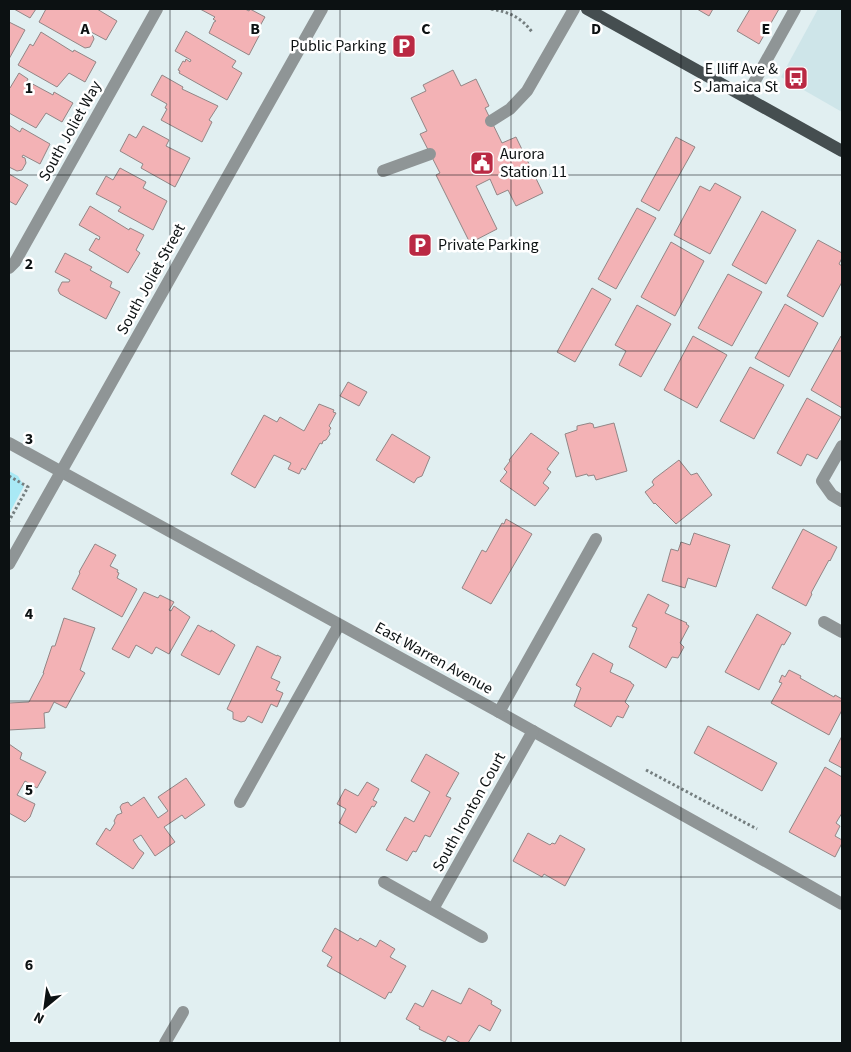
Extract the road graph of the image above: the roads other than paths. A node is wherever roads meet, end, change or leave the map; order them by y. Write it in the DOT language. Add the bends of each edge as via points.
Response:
graph roads {
  1 [pos="157,9"];
  2 [pos="322,9"];
  3 [pos="574,9"];
  4 [pos="587,9"];
  5 [pos="795,9"];
  6 [pos="746,98"];
  7 [pos="491,120"];
  8 [pos="842,151"];
  9 [pos="430,154"];
  10 [pos="383,171"];
  11 [pos="9,268"];
  12 [pos="9,443"];
  13 [pos="842,446"];
  14 [pos="61,472"];
  15 [pos="842,501"];
  16 [pos="596,539"];
  17 [pos="9,564"];
  18 [pos="824,622"];
  19 [pos="339,625"];
  20 [pos="842,632"];
  21 [pos="499,712"];
  22 [pos="533,731"];
  23 [pos="240,802"];
  24 [pos="384,882"];
  25 [pos="841,900"];
  26 [pos="433,909"];
  27 [pos="482,937"];
  28 [pos="182,1012"];
  29 [pos="165,1043"];
  1 -- 11 [label="street, South Joliet Way" via="16,262"];
  2 -- 14 [label="street, South Joliet Street"];
  3 -- 7 [label="street" via="527,91 510,109"];
  4 -- 6 [label="main road"];
  5 -- 6 [label="street"];
  6 -- 8 [label="main road"];
  9 -- 10 [label="street"];
  12 -- 14 [label="street, East Warren Avenue"];
  13 -- 15 [label="street" via="822,482 832,495"];
  14 -- 17 [label="street, South Joliet Street"];
  14 -- 19 [label="street, East Warren Avenue"];
  16 -- 21 [label="street"];
  18 -- 20 [label="street"];
  19 -- 21 [label="street, East Warren Avenue"];
  19 -- 23 [label="street"];
  21 -- 22 [label="street, East Warren Avenue"];
  22 -- 25 [label="street, East Warren Avenue"];
  22 -- 26 [label="street, South Ironton Court"];
  24 -- 26 [label="street"];
  26 -- 27 [label="street"];
  28 -- 29 [label="street"];
}
